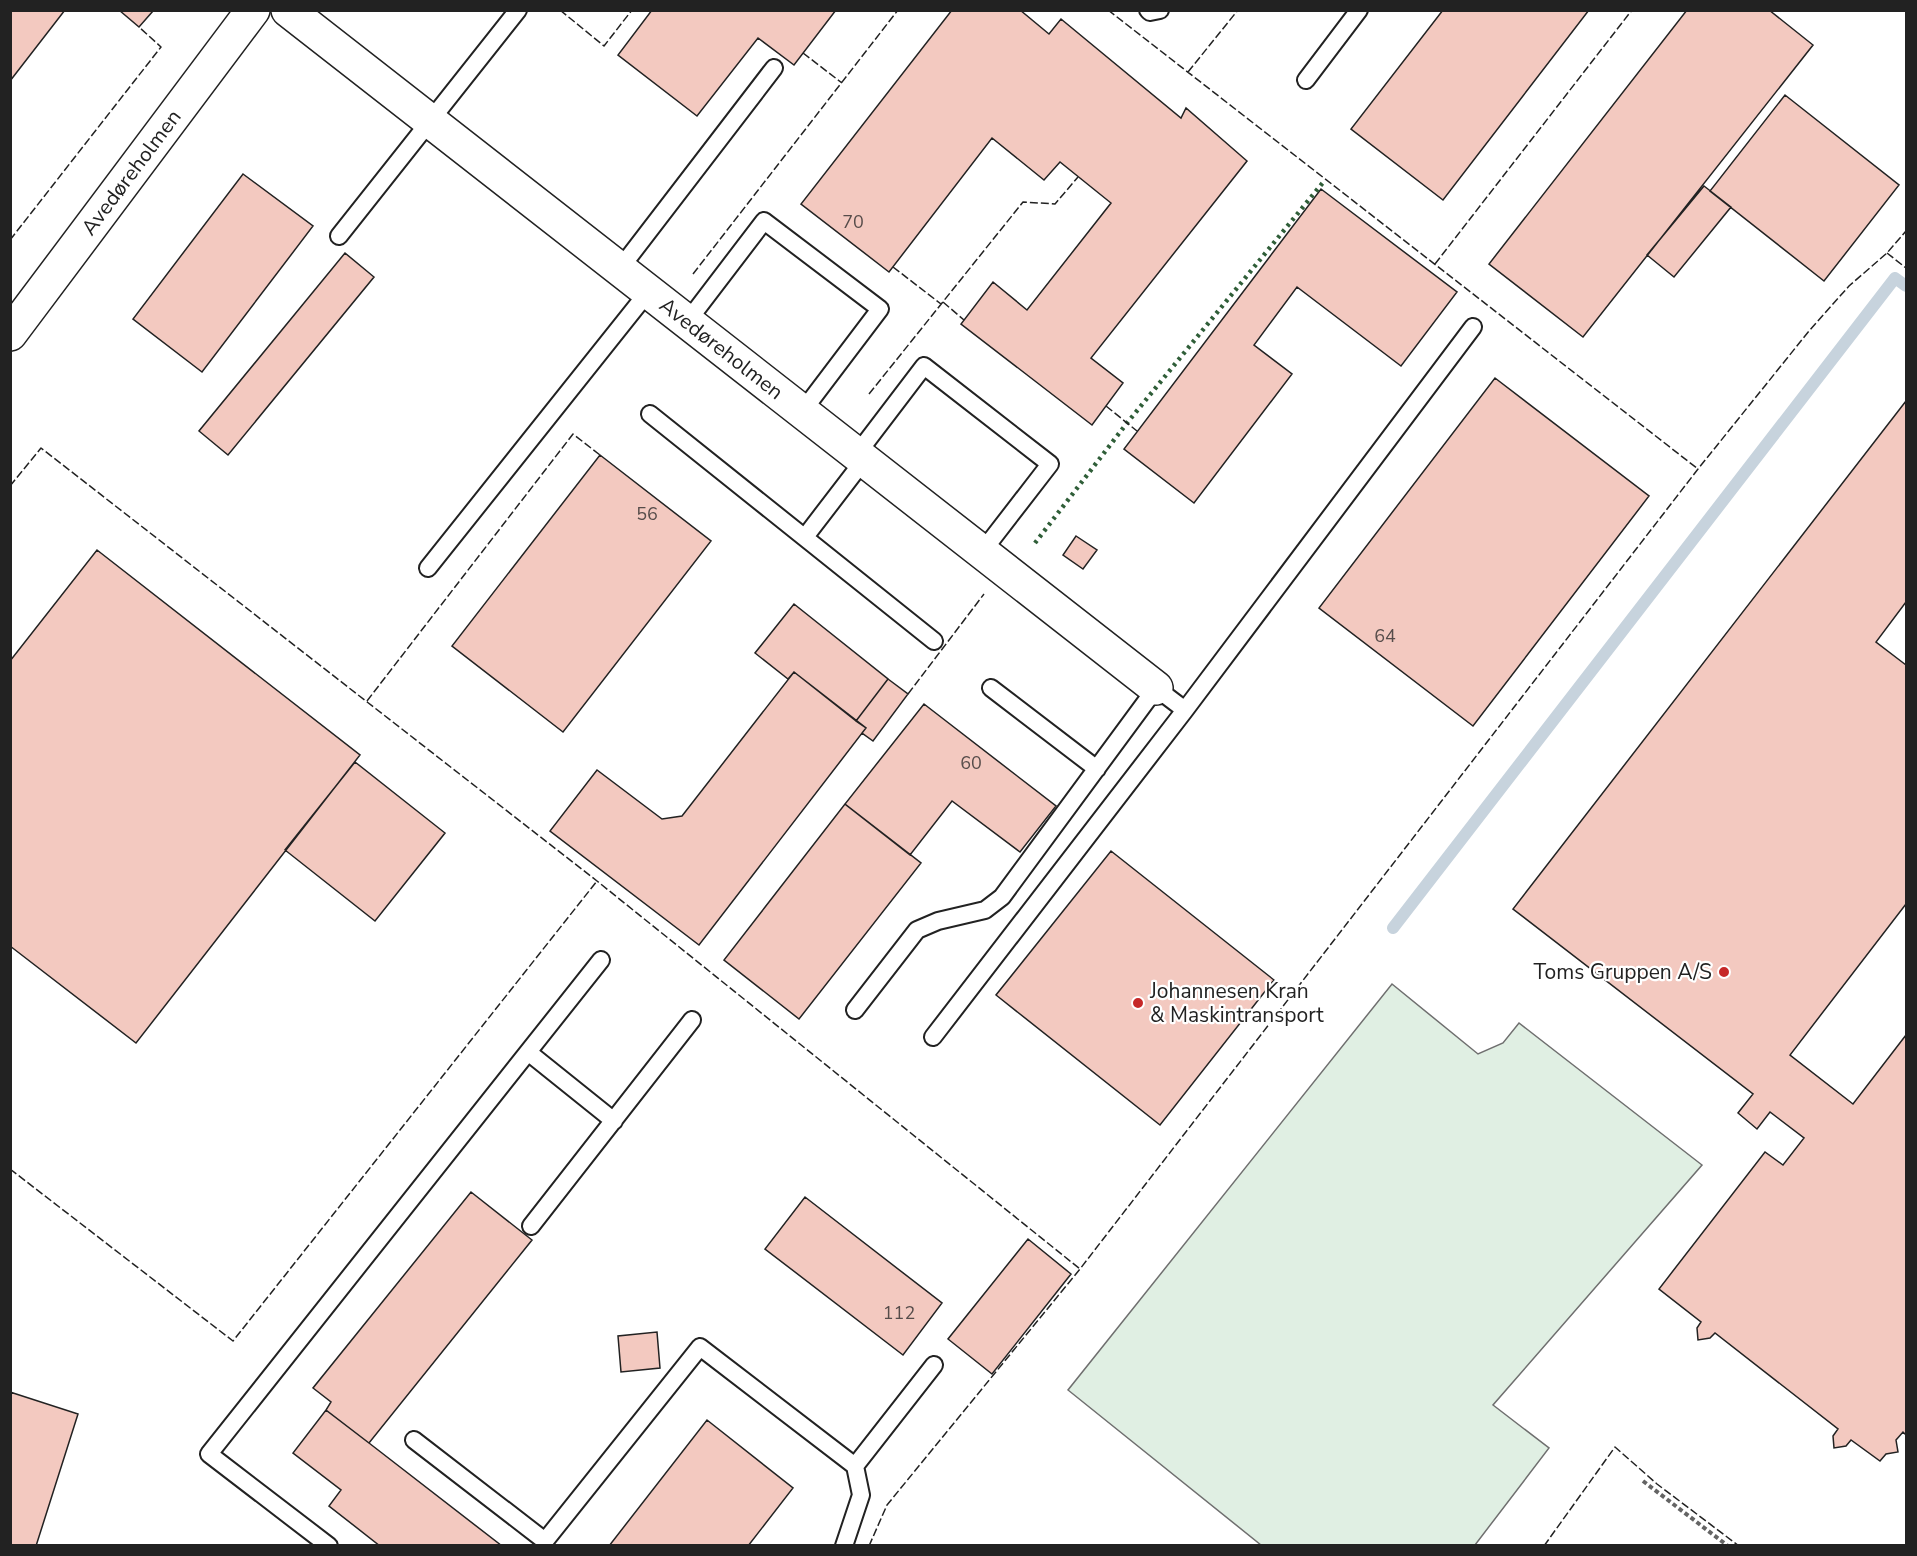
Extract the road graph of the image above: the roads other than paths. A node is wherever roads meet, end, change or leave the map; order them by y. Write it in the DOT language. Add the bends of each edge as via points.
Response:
graph roads {
  1 [pos="253,10"];
  2 [pos="288,10"];
  3 [pos="518,10"];
  4 [pos="1148,10"];
  5 [pos="1160,10"];
  6 [pos="1359,10"];
  7 [pos="774,68"];
  8 [pos="1306,80"];
  9 [pos="430,122"];
  10 [pos="339,237"];
  11 [pos="619,270"];
  12 [pos="648,292"];
  13 [pos="687,322"];
  14 [pos="1473,327"];
  15 [pos="10,334"];
  16 [pos="802,412"];
  17 [pos="650,414"];
  18 [pos="860,457"];
  19 [pos="805,537"];
  20 [pos="982,552"];
  21 [pos="428,568"];
  22 [pos="934,641"];
  23 [pos="991,688"];
  24 [pos="1156,688"];
  25 [pos="1185,710"];
  26 [pos="1096,769"];
  27 [pos="601,960"];
  28 [pos="855,1010"];
  29 [pos="692,1020"];
  30 [pos="933,1037"];
  31 [pos="528,1052"];
  32 [pos="614,1121"];
  33 [pos="531,1226"];
  34 [pos="934,1365"];
  35 [pos="414,1440"];
  36 [pos="855,1466"];
  37 [pos="329,1545"];
  38 [pos="844,1545"];
  1 -- 15 [label="street, Avedøreholmen"];
  2 -- 9 [label="street, Avedøreholmen"];
  3 -- 9 [label="lane"];
  4 -- 5 [label="lane"];
  6 -- 8 [label="lane"];
  7 -- 11 [label="lane"];
  9 -- 10 [label="lane"];
  9 -- 11 [label="street, Avedøreholmen"];
  11 -- 12 [label="street, Avedøreholmen"];
  12 -- 13 [label="street, Avedøreholmen"];
  12 -- 21 [label="lane"];
  13 -- 16 [label="street, Avedøreholmen"];
  13 -- 16 [label="lane" via="764,221 880,309"];
  14 -- 25 [label="lane"];
  16 -- 18 [label="street, Avedøreholmen"];
  17 -- 19 [label="lane"];
  18 -- 19 [label="lane"];
  18 -- 20 [label="street, Avedøreholmen"];
  18 -- 20 [label="lane" via="924,366 1050,464"];
  19 -- 22 [label="lane"];
  20 -- 24 [label="street, Avedøreholmen"];
  23 -- 26 [label="lane"];
  24 -- 25 [label="lane"];
  24 -- 26 [label="lane"];
  25 -- 30 [label="lane"];
  26 -- 28 [label="lane" via="1002,897 985,910 917,930"];
  27 -- 31 [label="lane"];
  29 -- 32 [label="lane"];
  31 -- 32 [label="lane"];
  31 -- 37 [label="lane" via="209,1454"];
  32 -- 33 [label="lane"];
  34 -- 36 [label="lane"];
  35 -- 36 [label="lane" via="545,1541 700,1347"];
  36 -- 38 [label="lane" via="861,1495"];
}
